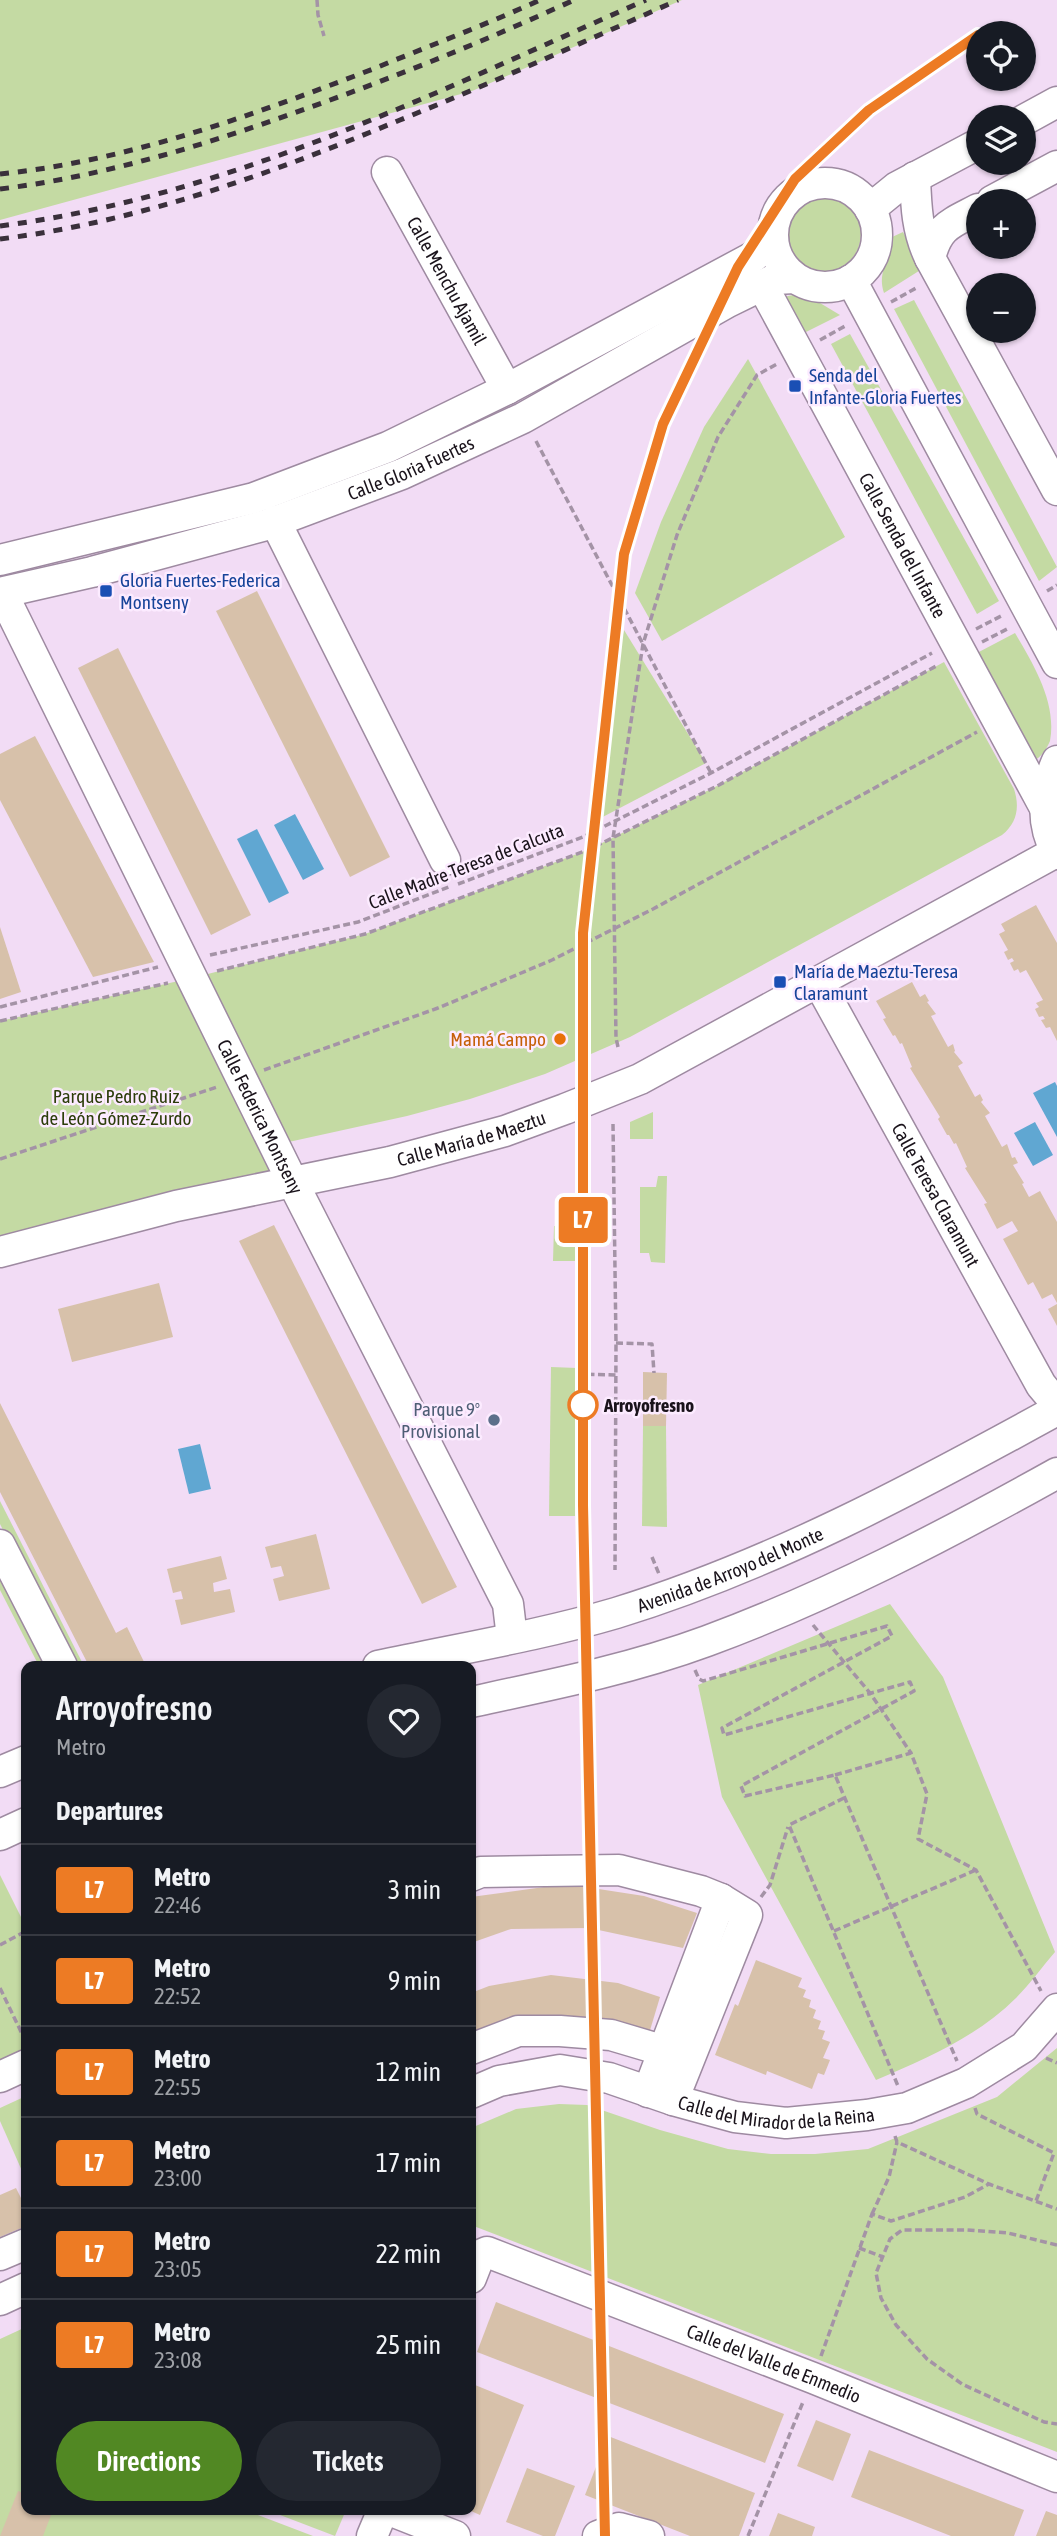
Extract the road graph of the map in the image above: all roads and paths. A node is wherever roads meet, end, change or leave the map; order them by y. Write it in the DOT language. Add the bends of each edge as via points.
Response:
graph roads {
  1 [pos="317,0"];
  2 [pos="324,36"];
  3 [pos="1057,102"];
  4 [pos="1036,113"];
  5 [pos="966,150"];
  6 [pos="1057,166"];
  7 [pos="387,172"];
  8 [pos="915,177"];
  9 [pos="1014,189"];
  10 [pos="870,209"];
  11 [pos="966,216"];
  12 [pos="773,239"];
  13 [pos="934,258"];
  14 [pos="795,278"];
  15 [pos="851,280"];
  16 [pos="762,285"];
  17 [pos="869,313"];
  18 [pos="798,352"];
  19 [pos="507,389"];
  20 [pos="523,418"];
  21 [pos="1057,490"];
  22 [pos="275,521"];
  23 [pos="0,560"];
  24 [pos="1057,585"];
  25 [pos="0,595"];
  26 [pos="1029,610"];
  27 [pos="643,644"];
  28 [pos="958,647"];
  29 [pos="1057,663"];
  30 [pos="998,720"];
  31 [pos="1057,761"];
  32 [pos="711,773"];
  33 [pos="1044,806"];
  34 [pos="616,821"];
  35 [pos="612,838"];
  36 [pos="1056,853"];
  37 [pos="445,860"];
  38 [pos="615,928"];
  39 [pos="188,969"];
  40 [pos="819,983"];
  41 [pos="0,1007"];
  42 [pos="0,1021"];
  43 [pos="618,1048"];
  44 [pos="242,1078"];
  45 [pos="613,1124"];
  46 [pos="0,1159"];
  47 [pos="293,1183"];
  48 [pos="0,1252"];
  49 [pos="616,1343"];
  50 [pos="654,1373"];
  51 [pos="577,1374"];
  52 [pos="616,1375"];
  53 [pos="1057,1407"];
  54 [pos="1057,1473"];
  55 [pos="0,1545"];
  56 [pos="615,1570"];
  57 [pos="813,1625"];
  58 [pos="512,1637"];
  59 [pos="830,1643"];
  60 [pos="59,1661"];
  61 [pos="401,1661"];
  62 [pos="844,1661"];
  63 [pos="699,1679"];
  64 [pos="870,1693"];
  65 [pos="476,1701"];
  66 [pos="881,1709"];
  67 [pos="911,1753"];
  68 [pos="21,1762"];
  69 [pos="0,1772"];
  70 [pos="835,1775"];
  71 [pos="844,1798"];
  72 [pos="21,1825"];
  73 [pos="789,1825"];
  74 [pos="0,1835"];
  75 [pos="976,1870"];
  76 [pos="476,1874"];
  77 [pos="722,1899"];
  78 [pos="891,1907"];
  79 [pos="747,1915"];
  80 [pos="834,1931"];
  81 [pos="21,1934"];
  82 [pos="0,1945"];
  83 [pos="0,1988"];
  84 [pos="1055,2012"];
  85 [pos="21,2032"];
  86 [pos="476,2047"];
  87 [pos="665,2051"];
  88 [pos="21,2067"];
  89 [pos="0,2077"];
  90 [pos="966,2082"];
  91 [pos="476,2091"];
  92 [pos="661,2096"];
  93 [pos="896,2110"];
  94 [pos="897,2142"];
  95 [pos="989,2184"];
  96 [pos="1036,2201"];
  97 [pos="1057,2209"];
  98 [pos="872,2214"];
  99 [pos="1057,2245"];
  100 [pos="21,2246"];
  101 [pos="859,2248"];
  102 [pos="0,2255"];
  103 [pos="883,2257"];
  104 [pos="476,2265"];
  105 [pos="21,2290"];
  106 [pos="0,2300"];
  107 [pos="813,2378"];
  108 [pos="1057,2424"];
  109 [pos="1057,2477"];
  110 [pos="381,2515"];
  111 [pos="402,2515"];
  112 [pos="372,2536"];
  113 [pos="456,2536"];
  114 [pos="598,2536"];
  115 [pos="649,2536"];
  116 [pos="748,2536"];
  1 -- 2 [label="path"];
  3 -- 4 [label="street"];
  5 -- 8 [label="street"];
  6 -- 9 [label="street"];
  7 -- 19 [label="street, Calle Menchu Ajamil"];
  8 -- 10 [label="street"];
  8 -- 13 [label="street" via="922,241"];
  10 -- 12 [label="street" via="853,191 831,183 807,186 781,206 774,220"];
  10 -- 15 [label="street" via="877,228 876,248 867,267"];
  11 -- 13 [label="street" via="942,230"];
  12 -- 14 [label="street" via="775,255"];
  12 -- 19 [label="street, Calle Gloria Fuertes" via="753,257"];
  13 -- 17 [label="path"];
  13 -- 21 [label="street"];
  14 -- 15 [label="street" via="826,287"];
  14 -- 16 [label="street, Calle Gloria Fuertes"];
  15 -- 17 [label="street"];
  16 -- 18 [label="street, Calle Senda del Infante"];
  16 -- 20 [label="street, Calle Gloria Fuertes"];
  17 -- 18 [label="path"];
  17 -- 26 [label="street"];
  18 -- 27 [label="path" via="757,375 718,437 677,535"];
  18 -- 28 [label="street, Calle Senda del Infante"];
  19 -- 23 [label="street, Calle Gloria Fuertes" via="388,447 254,498"];
  20 -- 22 [label="street, Calle Gloria Fuertes" via="402,474"];
  20 -- 27 [label="path"];
  22 -- 25 [label="street, Calle Gloria Fuertes"];
  22 -- 37 [label="street"];
  24 -- 26 [label="path, Calle Madre Teresa de Calcuta"];
  25 -- 39 [label="street, Calle Federica Montseny"];
  26 -- 28 [label="path, Calle Madre Teresa de Calcuta"];
  26 -- 28 [label="path"];
  26 -- 29 [label="street"];
  27 -- 32 [label="path"];
  27 -- 34 [label="path"];
  28 -- 30 [label="street, Calle Senda del Infante"];
  28 -- 32 [label="path, Calle Madre Teresa de Calcuta"];
  28 -- 35 [label="path" via="719,785"];
  30 -- 33 [label="street, Calle Senda del Infante"];
  30 -- 38 [label="path"];
  31 -- 33 [label="street"];
  32 -- 34 [label="path, Calle Madre Teresa de Calcuta"];
  33 -- 36 [label="street"];
  34 -- 35 [label="path"];
  34 -- 39 [label="path, Calle Madre Teresa de Calcuta" via="358,922"];
  35 -- 38 [label="path"];
  35 -- 39 [label="path" via="365,934"];
  36 -- 40 [label="street, Calle María de Maeztu"];
  38 -- 43 [label="path"];
  38 -- 44 [label="path" via="438,1008"];
  39 -- 41 [label="path, Calle Madre Teresa de Calcuta"];
  39 -- 42 [label="path"];
  39 -- 44 [label="street, Calle Federica Montseny"];
  40 -- 47 [label="street, Calle María de Maeztu" via="640,1079 565,1109 444,1148"];
  40 -- 53 [label="street, Calle Teresa Claramunt"];
  44 -- 46 [label="path"];
  44 -- 47 [label="street, Calle Federica Montseny"];
  45 -- 49 [label="path"];
  47 -- 48 [label="street, Calle María de Maeztu" via="176,1206"];
  47 -- 58 [label="street, Calle Federica Montseny" via="508,1604"];
  49 -- 50 [label="path" via="652,1344"];
  49 -- 52 [label="path"];
  51 -- 52 [label="path"];
  52 -- 56 [label="path"];
  53 -- 58 [label="street, Avenida de Arroyo del Monte" via="941,1474 824,1533 708,1581 614,1613"];
  54 -- 65 [label="street" via="803,1603 706,1641 590,1676"];
  55 -- 60 [label="street"];
  57 -- 59 [label="path"];
  58 -- 61 [label="street, Avenida de Arroyo del Monte"];
  59 -- 62 [label="path"];
  59 -- 62 [label="path" via="887,1626 892,1636"];
  59 -- 63 [label="path"];
  62 -- 64 [label="path"];
  62 -- 64 [label="path" via="722,1728 724,1735"];
  64 -- 66 [label="path"];
  64 -- 66 [label="path" via="910,1682 914,1691"];
  66 -- 67 [label="path"];
  66 -- 70 [label="path" via="741,1786 745,1796"];
  67 -- 70 [label="path"];
  67 -- 75 [label="path" via="928,1794 918,1839"];
  68 -- 69 [label="street"];
  70 -- 71 [label="path"];
  71 -- 73 [label="path"];
  71 -- 78 [label="path"];
  72 -- 74 [label="street"];
  73 -- 79 [label="path" via="770,1885"];
  73 -- 80 [label="path"];
  75 -- 78 [label="path"];
  75 -- 84 [label="path"];
  76 -- 77 [label="street" via="619,1870"];
  77 -- 79 [label="street"];
  77 -- 87 [label="street"];
  78 -- 80 [label="path"];
  78 -- 90 [label="path"];
  79 -- 92 [label="street"];
  80 -- 93 [label="path"];
  81 -- 82 [label="path"];
  83 -- 85 [label="path"];
  84 -- 90 [label="street, Calle del Mirador de la Reina" via="1024,2047"];
  86 -- 87 [label="street" via="518,2031 560,2031 611,2035"];
  87 -- 92 [label="street"];
  88 -- 89 [label="street"];
  90 -- 93 [label="street, Calle del Mirador de la Reina"];
  90 -- 96 [label="path" via="977,2114 1054,2153"];
  91 -- 92 [label="street, Calle del Mirador de la Reina" via="499,2081 560,2070 610,2078"];
  92 -- 93 [label="street, Calle del Mirador de la Reina" via="735,2117 786,2123"];
  93 -- 94 [label="path"];
  94 -- 95 [label="path"];
  94 -- 98 [label="path" via="889,2177"];
  95 -- 96 [label="path"];
  95 -- 98 [label="path" via="965,2197 891,2221"];
  96 -- 97 [label="path"];
  98 -- 101 [label="path"];
  99 -- 103 [label="path" via="1009,2233 902,2230 890,2239"];
  100 -- 102 [label="street"];
  101 -- 103 [label="path"];
  101 -- 107 [label="path"];
  103 -- 108 [label="path" via="876,2273 881,2298 896,2325 927,2360 962,2384"];
  104 -- 107 [label="street, Calle del Valle de Enmedio" via="487,2252"];
  105 -- 106 [label="street"];
  107 -- 109 [label="street, Calle del Valle de Enmedio"];
  107 -- 116 [label="path"];
  110 -- 112 [label="street"];
  111 -- 113 [label="street"];
  114 -- 115 [label="street" via="619,2528"];
}
